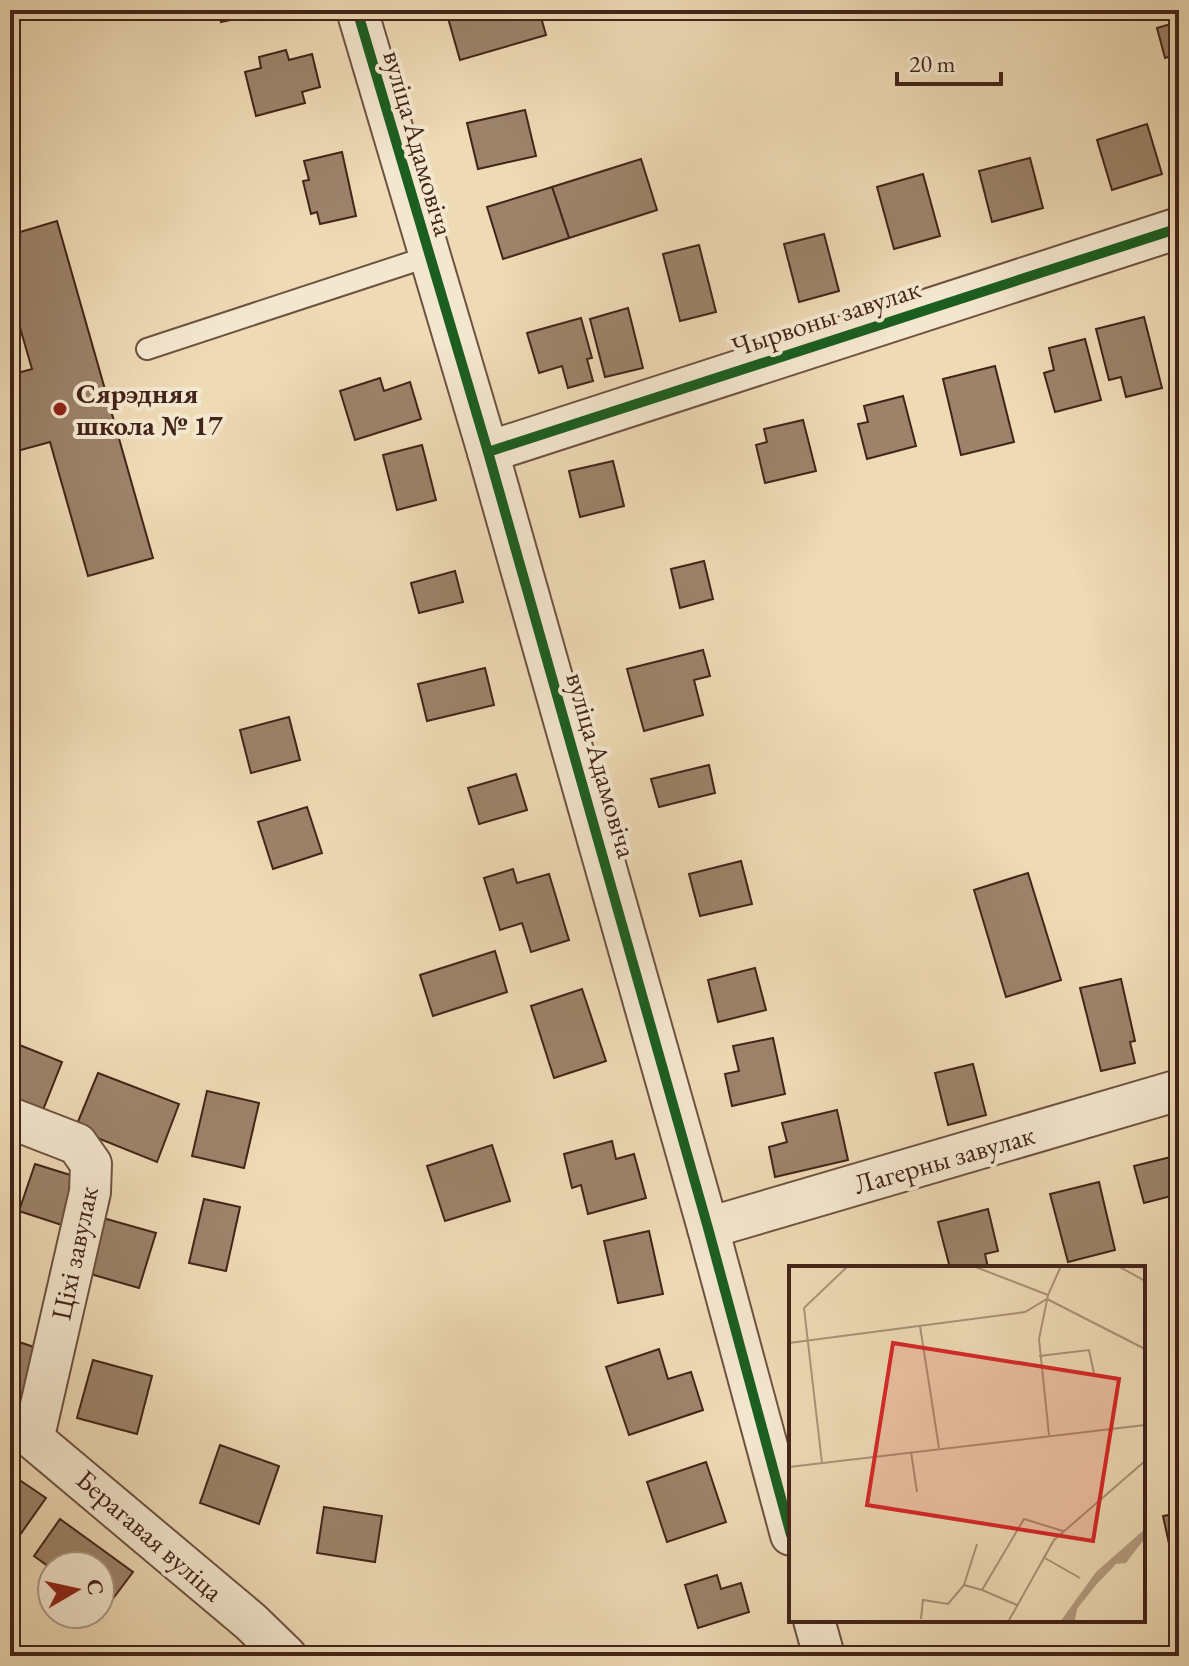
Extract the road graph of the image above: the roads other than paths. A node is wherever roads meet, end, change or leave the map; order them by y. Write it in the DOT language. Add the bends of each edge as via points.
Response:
graph roads {
  1 [pos="357,10"];
  2 [pos="1179,228"];
  3 [pos="427,257"];
  4 [pos="147,349"];
  5 [pos="488,452"];
  6 [pos="1179,1090"];
  7 [pos="10,1118"];
  8 [pos="708,1228"];
  9 [pos="22,1428"];
  10 [pos="789,1528"];
  11 [pos="815,1622"];
  12 [pos="286,1656"];
  13 [pos="824,1656"];
  1 -- 3 [label="street, вуліца Адамовіча"];
  2 -- 5 [label="street, Чырвоны завулак"];
  3 -- 4 [label="lane"];
  3 -- 5 [label="street, вуліца Адамовіча"];
  5 -- 8 [label="street, вуліца Адамовіча"];
  6 -- 8 [label="street, Лагерны завулак"];
  7 -- 9 [label="street, Ціхі завулак" via="77,1144 91,1164 90,1192"];
  8 -- 10 [label="street, вуліца Адамовіча"];
  9 -- 12 [label="street, Берагавая вуліца"];
  11 -- 13 [label="street"];
}
